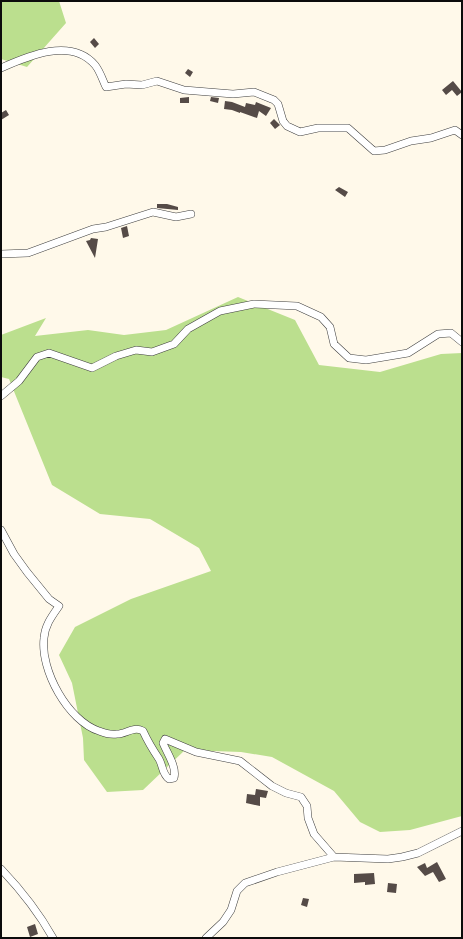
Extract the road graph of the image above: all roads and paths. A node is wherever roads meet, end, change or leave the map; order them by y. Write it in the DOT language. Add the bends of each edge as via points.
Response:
graph roads {
  1 [pos="1,68"];
  2 [pos="462,135"];
  3 [pos="191,214"];
  4 [pos="1,254"];
  5 [pos="462,342"];
  6 [pos="1,396"];
  7 [pos="1,530"];
  8 [pos="462,831"];
  9 [pos="334,857"];
  10 [pos="1,869"];
  11 [pos="53,938"];
  12 [pos="206,938"];
  1 -- 2 [label="street" via="50,50 83,56 95,65 106,87 142,85 157,81 184,90 234,94 254,92 274,100 287,126 300,132 318,128 348,128 374,151 455,130"];
  3 -- 4 [label="street" via="176,217 153,212 92,229 28,252"];
  5 -- 6 [label="street" via="451,333 438,334 408,353 366,360 349,358 334,344 330,327 321,317 297,306 254,304 220,311 188,329 174,344 152,352 136,350 116,356 92,368 50,353 37,357 19,381"];
  7 -- 9 [label="street" via="27,572 49,599 59,606 51,616 44,633 44,647 53,681 63,702 76,718 102,732 117,734 133,730 143,731 152,751 160,761 165,776 169,779 175,776 163,743 165,740 196,752 240,761 272,786 305,801 314,834"];
  8 -- 9 [label="street" via="418,853 402,857"];
  9 -- 12 [label="street" via="244,883 237,891 231,910 223,922"];
  10 -- 11 [label="street" via="32,906"];
}
